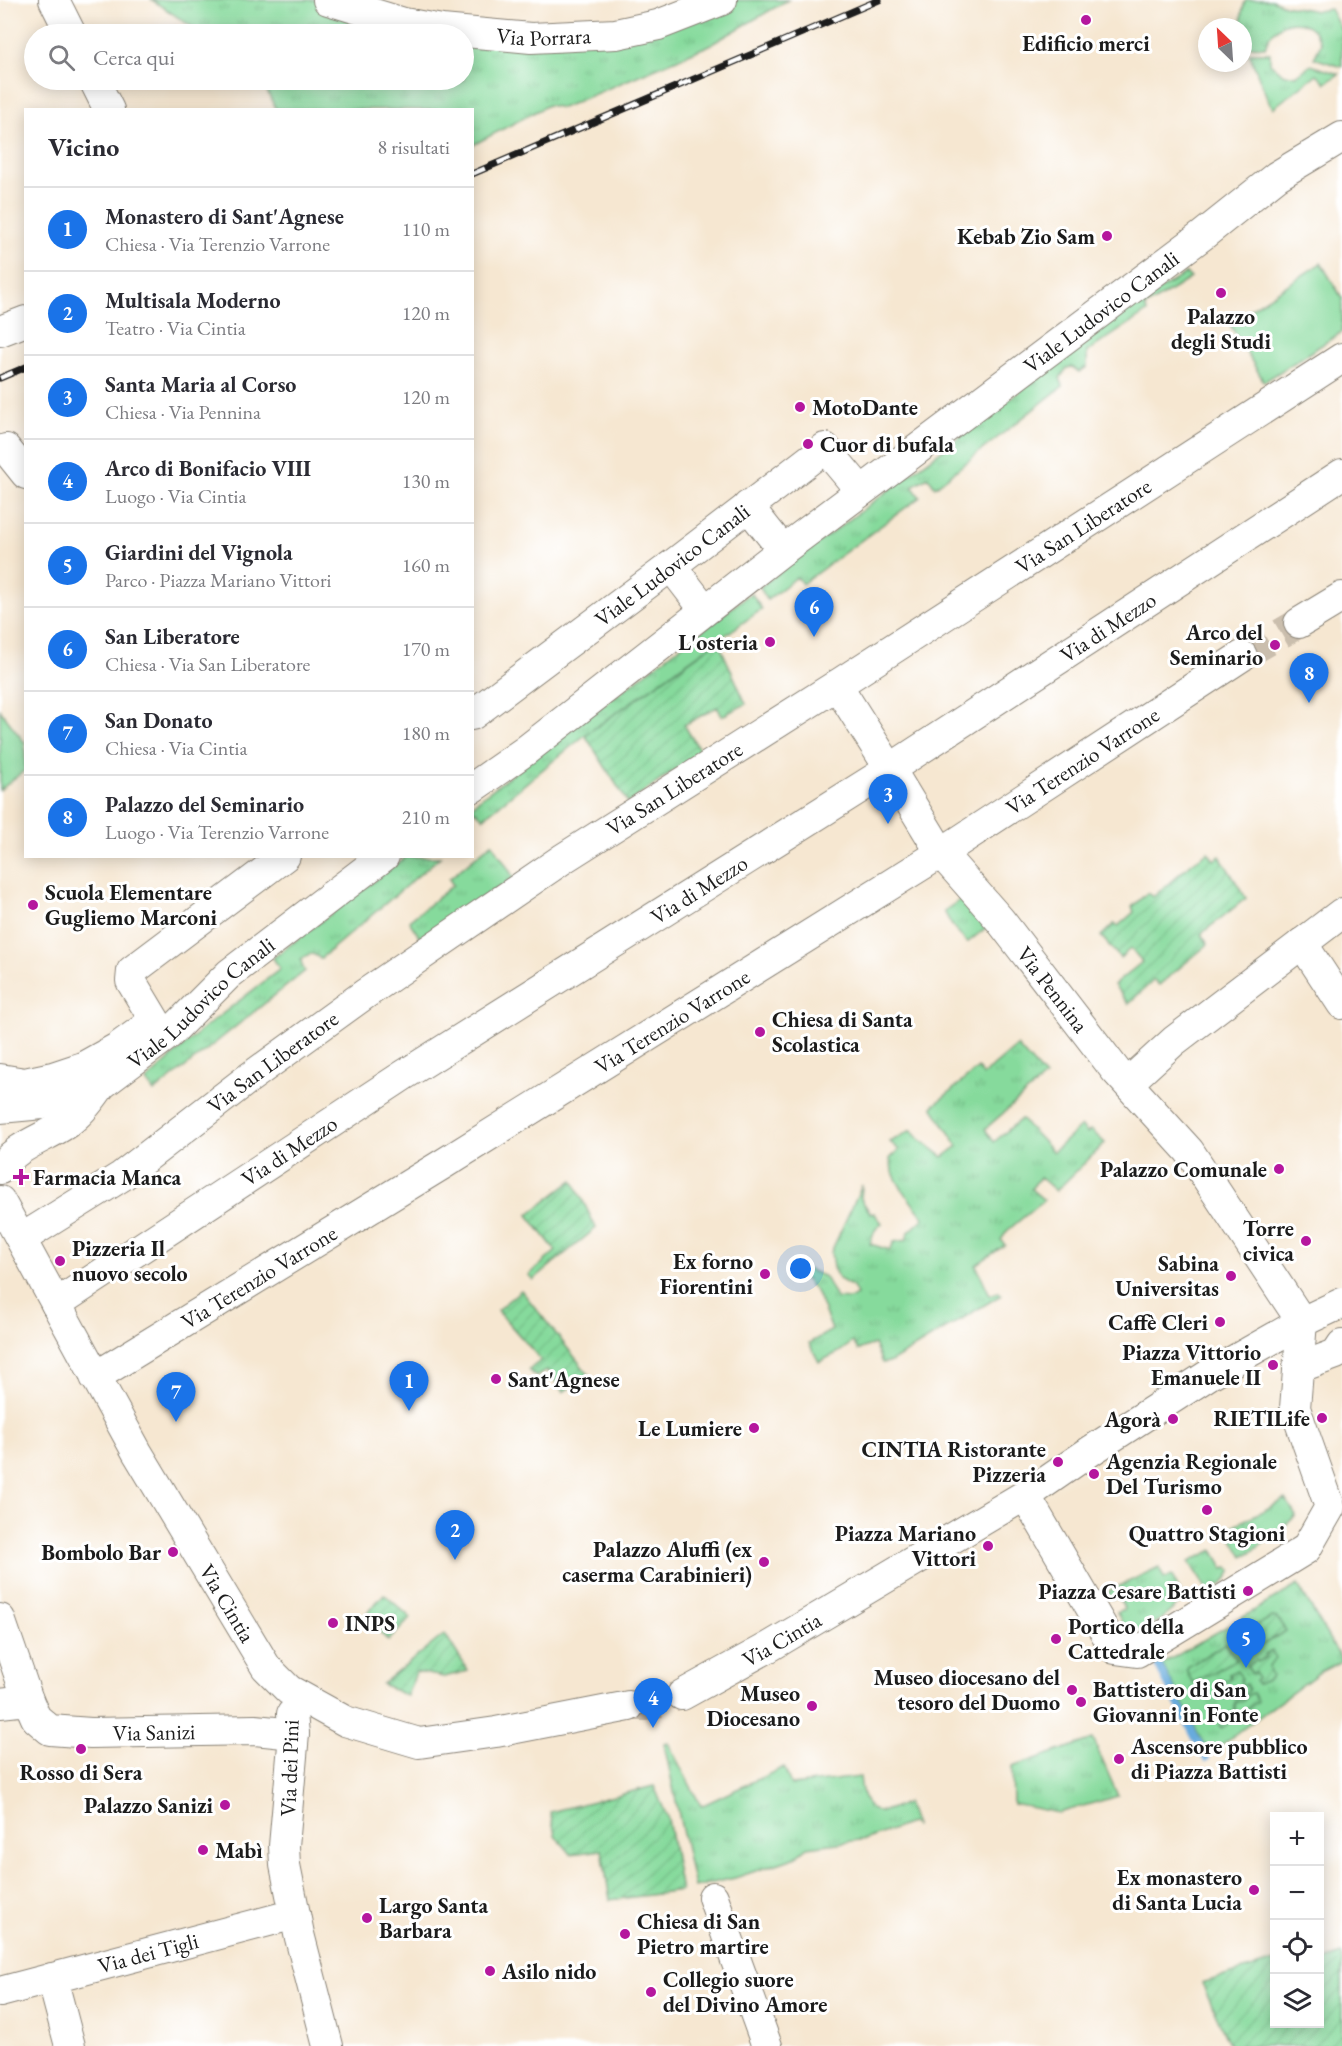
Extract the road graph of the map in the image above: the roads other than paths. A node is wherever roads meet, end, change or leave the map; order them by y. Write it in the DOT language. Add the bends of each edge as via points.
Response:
graph roads {
  1 [pos="54,0"];
  2 [pos="328,0"];
  3 [pos="722,0"];
  4 [pos="66,24"];
  5 [pos="410,24"];
  6 [pos="474,33"];
  7 [pos="99,90"];
  8 [pos="108,108"];
  9 [pos="1342,137"];
  10 [pos="24,322"];
  11 [pos="0,332"];
  12 [pos="1342,358"];
  13 [pos="6,449"];
  14 [pos="24,472"];
  15 [pos="1342,474"];
  16 [pos="861,491"];
  17 [pos="748,506"];
  18 [pos="783,550"];
  19 [pos="671,566"];
  20 [pos="1342,597"];
  21 [pos="705,610"];
  22 [pos="1299,623"];
  23 [pos="1242,656"];
  24 [pos="837,685"];
  25 [pos="474,713"];
  26 [pos="891,769"];
  27 [pos="474,787"];
  28 [pos="941,853"];
  29 [pos="282,858"];
  30 [pos="381,858"];
  31 [pos="1342,913"];
  32 [pos="1302,943"];
  33 [pos="229,974"];
  34 [pos="1342,1004"];
  35 [pos="155,1021"];
  36 [pos="0,1078"];
  37 [pos="1128,1083"];
  38 [pos="100,1085"];
  39 [pos="0,1107"];
  40 [pos="0,1169"];
  41 [pos="0,1201"];
  42 [pos="21,1239"];
  43 [pos="1342,1303"];
  44 [pos="56,1304"];
  45 [pos="1302,1322"];
  46 [pos="1340,1352"];
  47 [pos="1298,1368"];
  48 [pos="95,1377"];
  49 [pos="1031,1492"];
  50 [pos="0,1619"];
  51 [pos="289,1690"];
  52 [pos="682,1695"];
  53 [pos="14,1702"];
  54 [pos="629,1706"];
  55 [pos="294,1734"];
  56 [pos="713,1897"];
  57 [pos="295,1914"];
  58 [pos="52,1978"];
  59 [pos="0,1992"];
  60 [pos="70,2046"];
  61 [pos="328,2046"];
  62 [pos="767,2046"];
  1 -- 4 [label="street"];
  2 -- 5 [label="street, Via Porrara"];
  3 -- 6 [label="street, Via Porrara" via="658,25 616,34 531,39"];
  7 -- 8 [label="street"];
  9 -- 16 [label="street, Viale Ludovico Canali" via="1277,176"];
  10 -- 11 [label="street"];
  12 -- 24 [label="street, Via San Liberatore"];
  13 -- 14 [label="street"];
  15 -- 26 [label="street, Via di Mezzo"];
  16 -- 17 [label="street, Viale Ludovico Canali" via="825,448"];
  16 -- 18 [label="street, Viale Ludovico Canali"];
  17 -- 18 [label="street"];
  17 -- 19 [label="street, Viale Ludovico Canali"];
  18 -- 21 [label="street, Viale Ludovico Canali"];
  19 -- 21 [label="street"];
  19 -- 25 [label="street, Viale Ludovico Canali"];
  20 -- 22 [label="street"];
  21 -- 27 [label="street, Viale Ludovico Canali"];
  23 -- 28 [label="street, Via Terenzio Varrone"];
  24 -- 26 [label="street, Via Pennina"];
  24 -- 42 [label="street, Via San Liberatore" via="564,858 316,1029 122,1176"];
  26 -- 28 [label="street, Via Pennina"];
  26 -- 44 [label="street, Via di Mezzo" via="404,1075"];
  28 -- 37 [label="street, Via Pennina" via="1000,920"];
  28 -- 48 [label="street, Via Terenzio Varrone"];
  29 -- 35 [label="street" via="132,971 131,981"];
  30 -- 33 [label="street, Viale Ludovico Canali"];
  31 -- 32 [label="street"];
  32 -- 34 [label="street"];
  32 -- 37 [label="street" via="1174,1041"];
  33 -- 35 [label="street"];
  33 -- 38 [label="street, Viale Ludovico Canali" via="169,1034"];
  35 -- 36 [label="street" via="84,1067 25,1083"];
  37 -- 45 [label="street, Via Pennina" via="1189,1151"];
  38 -- 39 [label="street, Viale Ludovico Canali" via="43,1104"];
  38 -- 40 [label="street" via="89,1103 68,1123 19,1149"];
  41 -- 42 [label="street, Via Cintia"];
  42 -- 44 [label="street, Via Cintia"];
  43 -- 45 [label="street"];
  44 -- 48 [label="street, Via Cintia"];
  45 -- 47 [label="street"];
  45 -- 49 [label="street" via="1210,1374"];
  46 -- 47 [label="street"];
  47 -- 49 [label="street" via="1295,1408 1330,1506 1306,1550 1137,1652 1115,1649"];
  48 -- 51 [label="street, Via Cintia" via="266,1667"];
  49 -- 52 [label="street, Via Cintia"];
  50 -- 53 [label="street"];
  51 -- 54 [label="street, Via Cintia" via="345,1721 419,1743"];
  51 -- 55 [label="street, Via dei Pini"];
  53 -- 55 [label="street, Via Sanizi" via="50,1730 255,1730"];
  55 -- 57 [label="street, Via dei Pini" via="284,1846"];
  56 -- 62 [label="street"];
  57 -- 58 [label="street, Via dei Tigli"];
  57 -- 61 [label="street, Via dei Pini"];
  58 -- 59 [label="street, Via dei Tigli"];
  58 -- 60 [label="street"];
}
